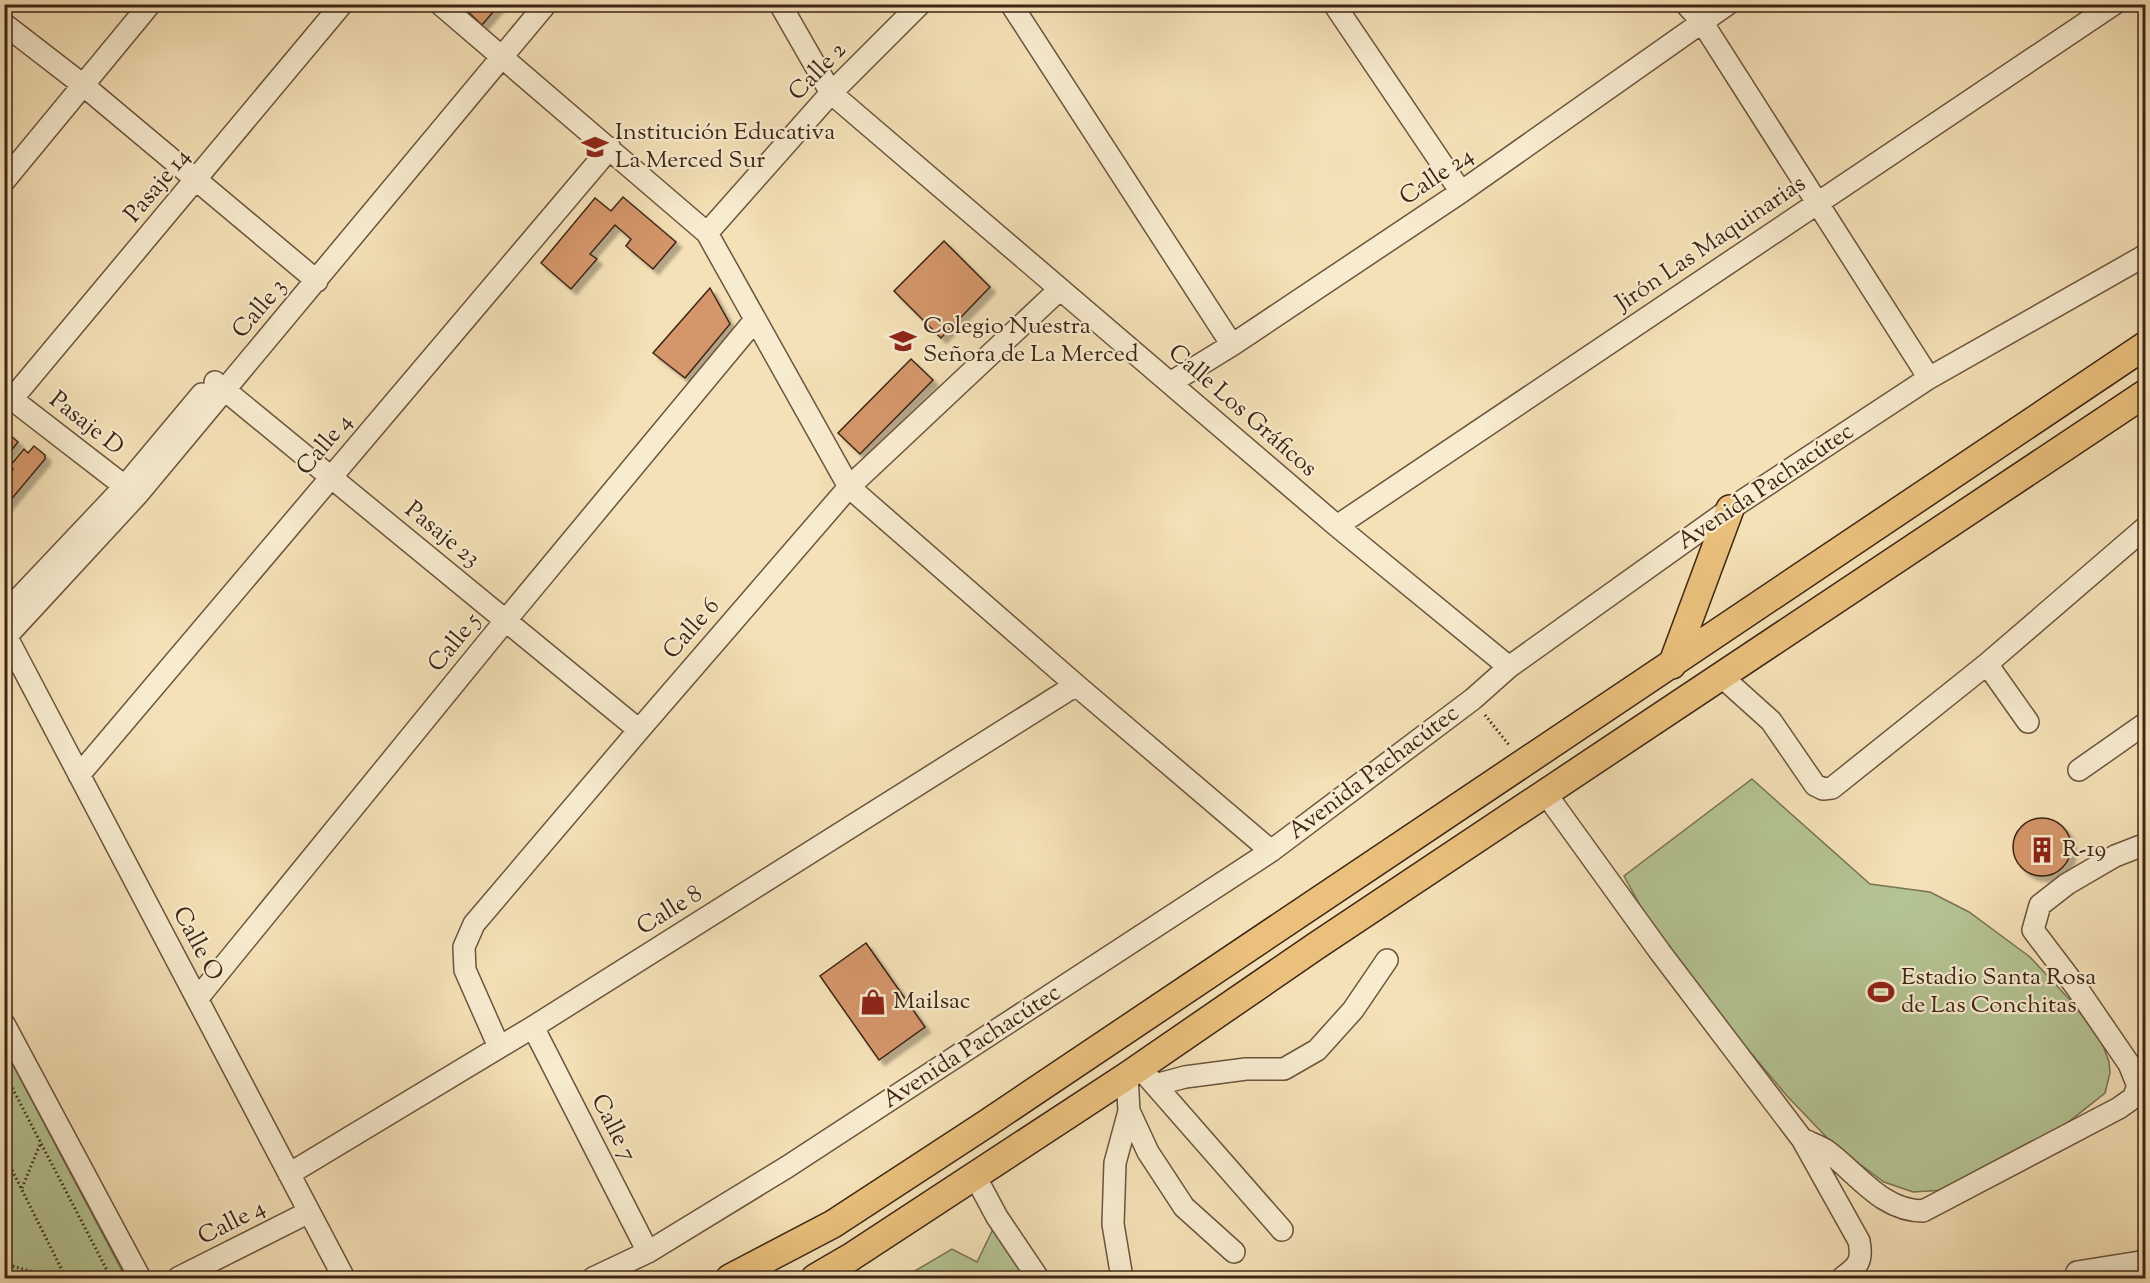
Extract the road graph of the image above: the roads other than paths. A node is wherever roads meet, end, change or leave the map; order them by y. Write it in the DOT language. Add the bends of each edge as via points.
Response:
graph roads {
  1 [pos="150,4"];
  2 [pos="342,4"];
  3 [pos="440,4"];
  4 [pos="528,4"];
  5 [pos="546,4"];
  6 [pos="780,4"];
  7 [pos="920,4"];
  8 [pos="1011,4"];
  9 [pos="1334,4"];
  10 [pos="1686,4"];
  11 [pos="1728,4"];
  12 [pos="2114,4"];
  13 [pos="1701,13"];
  14 [pos="4,24"];
  15 [pos="497,52"];
  16 [pos="83,85"];
  17 [pos="831,93"];
  18 [pos="610,148"];
  19 [pos="4,181"];
  20 [pos="196,181"];
  21 [pos="1461,192"];
  22 [pos="1818,202"];
  23 [pos="708,232"];
  24 [pos="2145,255"];
  25 [pos="311,276"];
  26 [pos="1060,289"];
  27 [pos="755,320"];
  28 [pos="1232,345"];
  29 [pos="2145,345"];
  30 [pos="1929,378"];
  31 [pos="1170,383"];
  32 [pos="219,385"];
  33 [pos="2145,393"];
  34 [pos="8,396"];
  35 [pos="331,477"];
  36 [pos="849,487"];
  37 [pos="131,491"];
  38 [pos="1730,508"];
  39 [pos="1337,526"];
  40 [pos="2145,527"];
  41 [pos="4,614"];
  42 [pos="506,620"];
  43 [pos="5,636"];
  44 [pos="1987,664"];
  45 [pos="1672,665"];
  46 [pos="1509,667"];
  47 [pos="1721,676"];
  48 [pos="1076,685"];
  49 [pos="2028,722"];
  50 [pos="2145,723"];
  51 [pos="639,730"];
  52 [pos="2079,770"];
  53 [pos="79,775"];
  54 [pos="1546,794"];
  55 [pos="2145,844"];
  56 [pos="1271,851"];
  57 [pos="1387,960"];
  58 [pos="197,999"];
  59 [pos="4,1024"];
  60 [pos="533,1027"];
  61 [pos="499,1047"];
  62 [pos="2137,1060"];
  63 [pos="1141,1076"];
  64 [pos="1129,1111"];
  65 [pos="1802,1139"];
  66 [pos="289,1174"];
  67 [pos="975,1176"];
  68 [pos="309,1212"];
  69 [pos="1282,1230"];
  70 [pos="648,1252"];
  71 [pos="1234,1252"];
  72 [pos="2145,1261"];
  73 [pos="2077,1272"];
  74 [pos="140,1278"];
  75 [pos="178,1278"];
  76 [pos="344,1278"];
  77 [pos="593,1278"];
  78 [pos="730,1278"];
  79 [pos="815,1278"];
  80 [pos="1038,1278"];
  81 [pos="1122,1278"];
  82 [pos="1842,1278"];
  1 -- 16 [label="street"];
  2 -- 20 [label="street, Pasaje 14"];
  3 -- 15 [label="street"];
  4 -- 15 [label="street, Calle 3"];
  5 -- 15 [label="street, Calle 3"];
  6 -- 17 [label="street, Calle Los Gráficos"];
  7 -- 17 [label="street, Calle 2"];
  8 -- 28 [label="street"];
  9 -- 21 [label="street"];
  10 -- 13 [label="street"];
  11 -- 13 [label="street, Calle 24"];
  12 -- 22 [label="street, Jirón Las Maquinarias"];
  13 -- 21 [label="street, Calle 24"];
  13 -- 22 [label="street"];
  14 -- 16 [label="street"];
  15 -- 18 [label="street"];
  15 -- 25 [label="street, Calle 3"];
  16 -- 19 [label="street"];
  16 -- 20 [label="street"];
  17 -- 23 [label="street, Calle 2"];
  17 -- 26 [label="street, Calle Los Gráficos"];
  18 -- 23 [label="street"];
  18 -- 35 [label="street, Calle 4"];
  20 -- 25 [label="street"];
  20 -- 34 [label="street, Pasaje 14"];
  21 -- 28 [label="street, Calle 24"];
  22 -- 30 [label="street"];
  22 -- 39 [label="street, Jirón Las Maquinarias"];
  23 -- 27 [label="street"];
  24 -- 30 [label="street, Avenida Pachacútec"];
  25 -- 32 [label="street, Calle 3"];
  26 -- 31 [label="street, Calle Los Gráficos"];
  26 -- 36 [label="street, Calle 6"];
  27 -- 36 [label="street"];
  27 -- 42 [label="street, Calle 5"];
  28 -- 31 [label="street, Calle 24"];
  29 -- 45 [label="main road"];
  30 -- 38 [label="street, Avenida Pachacútec"];
  31 -- 39 [label="street, Calle Los Gráficos"];
  32 -- 35 [label="street, Pasaje 23"];
  32 -- 37 [label="street, Calle 3"];
  33 -- 47 [label="main road"];
  34 -- 37 [label="street, Pasaje D"];
  35 -- 42 [label="street, Pasaje 23"];
  35 -- 53 [label="street, Calle 4"];
  36 -- 48 [label="street"];
  36 -- 51 [label="street, Calle 6"];
  37 -- 41 [label="street, Calle 3"];
  37 -- 43 [label="street, Calle 3"];
  38 -- 45 [label="main road"];
  38 -- 46 [label="street, Avenida Pachacútec"];
  39 -- 46 [label="street, Calle Los Gráficos"];
  40 -- 44 [label="street"];
  42 -- 51 [label="street, Pasaje 23"];
  42 -- 58 [label="street, Calle 5"];
  43 -- 53 [label="street, Calle O"];
  44 -- 47 [label="street" via="1832,788 1823,789 1815,785 1771,721"];
  44 -- 49 [label="street"];
  45 -- 78 [label="main road" via="833,1224"];
  46 -- 56 [label="street, Avenida Pachacútec" via="1473,699"];
  47 -- 54 [label="main road"];
  48 -- 56 [label="street"];
  48 -- 60 [label="street, Calle 8"];
  50 -- 52 [label="street"];
  51 -- 61 [label="street, Calle 6" via="474,924 467,939 465,970"];
  53 -- 58 [label="street, Calle O"];
  54 -- 63 [label="main road" via="1316,946"];
  54 -- 65 [label="street"];
  55 -- 62 [label="street" via="2115,856 2067,884 2040,905 2033,930"];
  56 -- 70 [label="street, Avenida Pachacútec" via="797,1161"];
  57 -- 63 [label="street" via="1353,1010 1317,1050 1284,1069"];
  58 -- 66 [label="street, Calle O"];
  59 -- 74 [label="street"];
  60 -- 61 [label="street, Calle 8"];
  60 -- 70 [label="street, Calle 7"];
  61 -- 66 [label="street, Calle 8"];
  62 -- 65 [label="street" via="2138,1086 2133,1098 2119,1108 1923,1211 1910,1211 1882,1199 1825,1150"];
  63 -- 64 [label="street"];
  63 -- 67 [label="main road"];
  63 -- 69 [label="street"];
  64 -- 71 [label="street" via="1149,1152 1184,1207"];
  64 -- 81 [label="street" via="1115,1163 1113,1224"];
  65 -- 82 [label="street" via="1855,1231 1861,1252 1858,1265"];
  66 -- 68 [label="street, Calle O"];
  67 -- 79 [label="main road"];
  67 -- 80 [label="street"];
  68 -- 75 [label="street, Calle 4"];
  68 -- 76 [label="street, Calle O"];
  70 -- 77 [label="street, Avenida Pachacútec"];
  72 -- 73 [label="street"];
}
